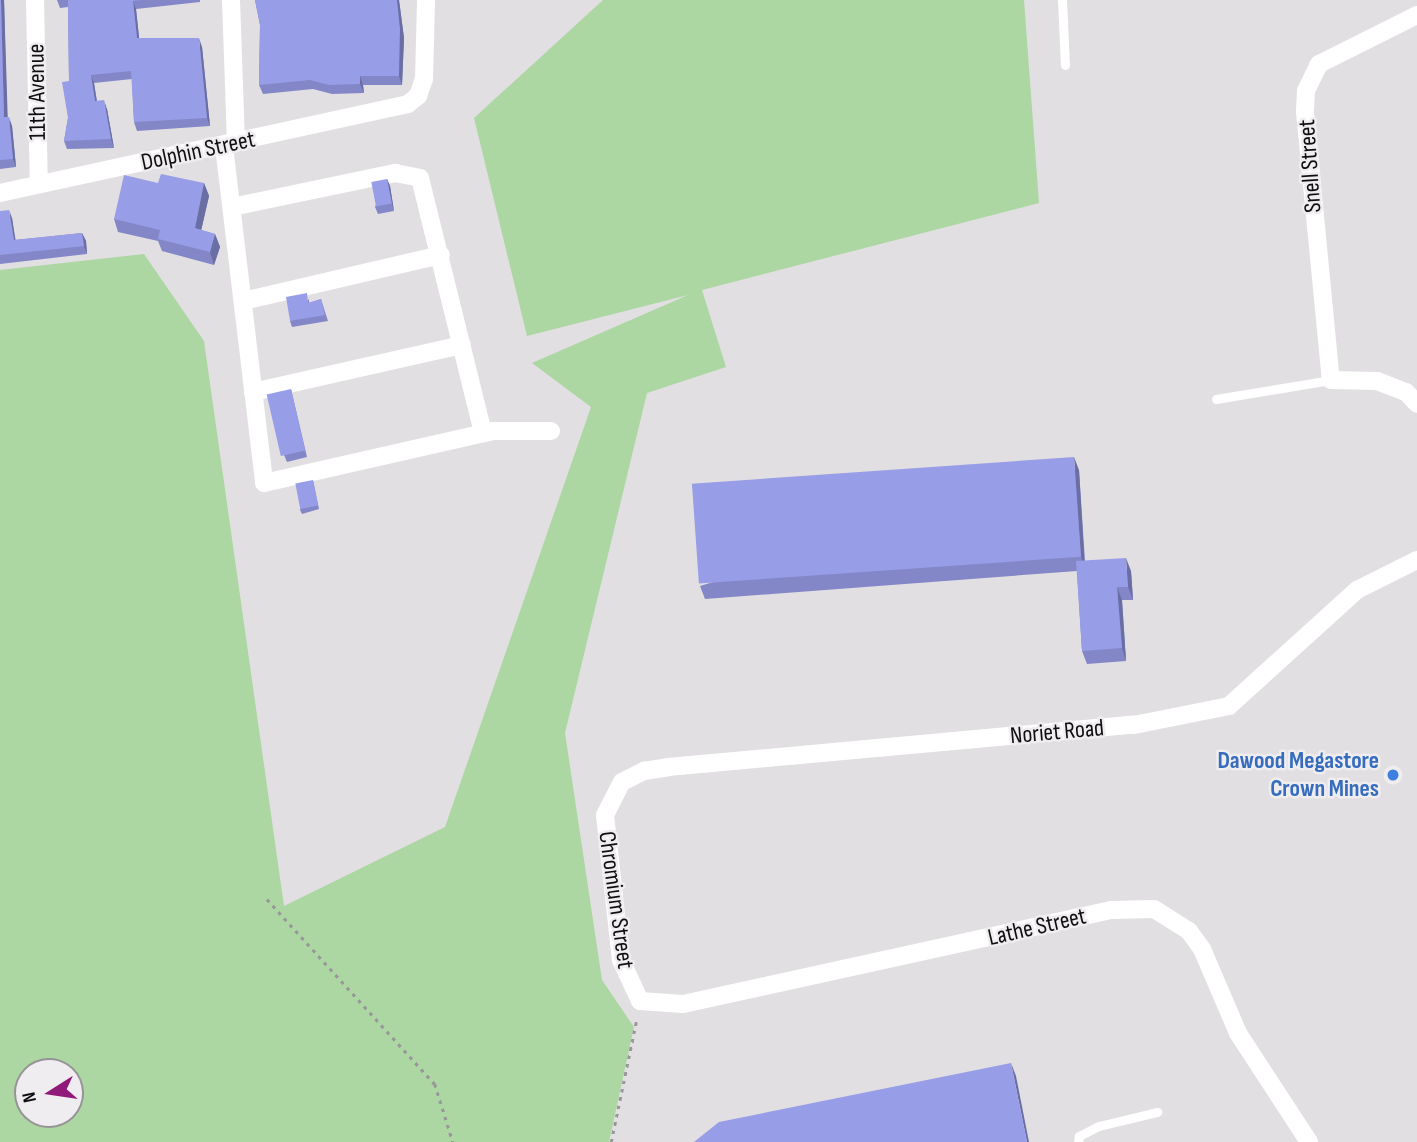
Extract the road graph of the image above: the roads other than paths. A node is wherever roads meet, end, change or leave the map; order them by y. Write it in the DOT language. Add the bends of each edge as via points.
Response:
graph roads {
  1 [pos="35,0"];
  2 [pos="231,0"];
  3 [pos="426,0"];
  4 [pos="1062,0"];
  5 [pos="1417,15"];
  6 [pos="1065,65"];
  7 [pos="230,145"];
  8 [pos="39,184"];
  9 [pos="0,193"];
  10 [pos="232,207"];
  11 [pos="441,255"];
  12 [pos="243,301"];
  13 [pos="462,345"];
  14 [pos="1331,380"];
  15 [pos="253,393"];
  16 [pos="1216,399"];
  17 [pos="1417,404"];
  18 [pos="551,431"];
  19 [pos="483,433"];
  20 [pos="1417,561"];
  21 [pos="644,771"];
  22 [pos="640,1001"];
  23 [pos="1157,1112"];
  24 [pos="1078,1142"];
  25 [pos="1309,1142"];
  1 -- 8 [label="street, 11th Avenue"];
  2 -- 7 [label="street"];
  3 -- 7 [label="street, Dolphin Street" via="422,88 415,100"];
  4 -- 6 [label="lane"];
  5 -- 14 [label="street, Snell Street" via="1319,64 1306,91 1307,153"];
  7 -- 8 [label="street, Dolphin Street"];
  7 -- 10 [label="street"];
  8 -- 9 [label="street, Dolphin Street"];
  10 -- 11 [label="street" via="405,172 420,178 425,186"];
  10 -- 12 [label="street"];
  11 -- 12 [label="street"];
  11 -- 13 [label="street"];
  12 -- 15 [label="street"];
  13 -- 15 [label="street"];
  13 -- 19 [label="street"];
  14 -- 16 [label="lane"];
  14 -- 17 [label="street" via="1377,381 1406,392"];
  15 -- 19 [label="street" via="264,483"];
  18 -- 19 [label="street"];
  20 -- 21 [label="street, Noriet Road" via="1357,590 1242,697 1207,713 1121,726"];
  21 -- 22 [label="street, Chromium Street" via="622,782 605,815 621,960"];
  22 -- 25 [label="street, Lathe Street" via="683,1004 1111,910 1154,909 1180,923 1202,949 1238,1033"];
  23 -- 24 [label="lane" via="1099,1126 1079,1136"];
}
